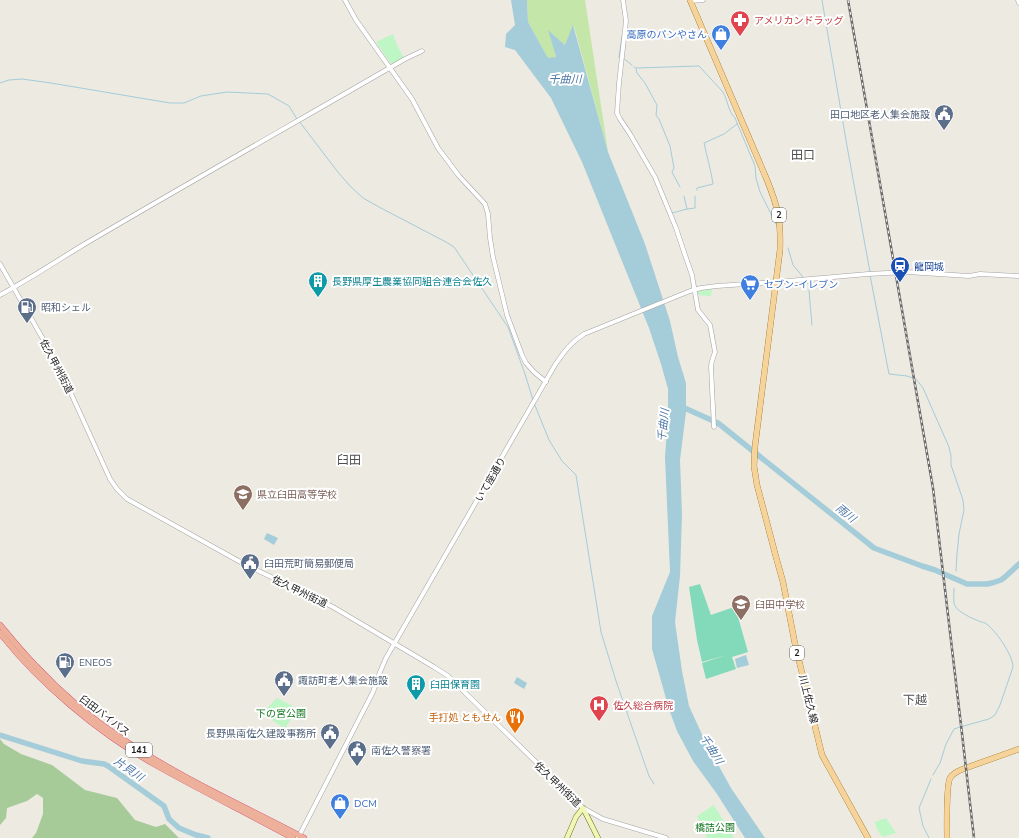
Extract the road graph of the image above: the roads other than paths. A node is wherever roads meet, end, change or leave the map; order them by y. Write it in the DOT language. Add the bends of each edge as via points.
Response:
graph roads {
  1 [pos="345,0"];
  2 [pos="623,0"];
  3 [pos="703,0"];
  4 [pos="1018,0"];
  5 [pos="690,1"];
  6 [pos="1019,3"];
  7 [pos="422,51"];
  8 [pos="390,68"];
  9 [pos="0,264"];
  10 [pos="1019,276"];
  11 [pos="776,282"];
  12 [pos="14,288"];
  13 [pos="695,289"];
  14 [pos="0,295"];
  15 [pos="546,382"];
  16 [pos="714,427"];
  17 [pos="0,625"];
  18 [pos="0,633"];
  19 [pos="395,643"];
  20 [pos="1019,749"];
  21 [pos="583,808"];
  22 [pos="299,837"];
  23 [pos="567,838"];
  24 [pos="598,838"];
  25 [pos="666,838"];
  26 [pos="868,838"];
  27 [pos="947,838"];
  1 -- 8 [label="street"];
  2 -- 13 [label="street" via="626,21 618,82 617,113 655,177 679,234"];
  3 -- 5 [label="street"];
  4 -- 6 [label="street"];
  5 -- 11 [label="main road, 2" via="775,200 781,236"];
  7 -- 8 [label="street"];
  8 -- 12 [label="street"];
  8 -- 15 [label="street" via="416,105 438,148 486,207 493,257 509,322 526,363"];
  9 -- 12 [label="street, 佐久甲州街道"];
  10 -- 11 [label="street" via="907,272"];
  11 -- 13 [label="street"];
  11 -- 26 [label="main road, 川上佐久線 / 2" via="754,471 784,582 795,644 822,755"];
  12 -- 14 [label="street"];
  12 -- 19 [label="street, 佐久甲州街道" via="59,368 110,479 120,494 244,564 333,607"];
  13 -- 15 [label="street, いて座通り" via="584,334 568,347"];
  13 -- 16 [label="street" via="698,310 710,325 715,347 711,366"];
  15 -- 19 [label="street, いて座通り"];
  17 -- 22 [label="highway, 臼田バイパス / 141" via="51,682 122,739 193,781"];
  18 -- 22 [label="highway, 臼田バイパス / 141" via="48,685 108,735 153,764"];
  19 -- 21 [label="street, 佐久甲州街道" via="448,676"];
  19 -- 22 [label="street, いて座通り" via="383,664 373,692"];
  20 -- 27 [label="main road" via="963,769 951,776 948,790"];
  21 -- 23 [label="main road"];
  21 -- 24 [label="main road, 佐久甲州街道"];
  21 -- 25 [label="street" via="603,819"];
}
